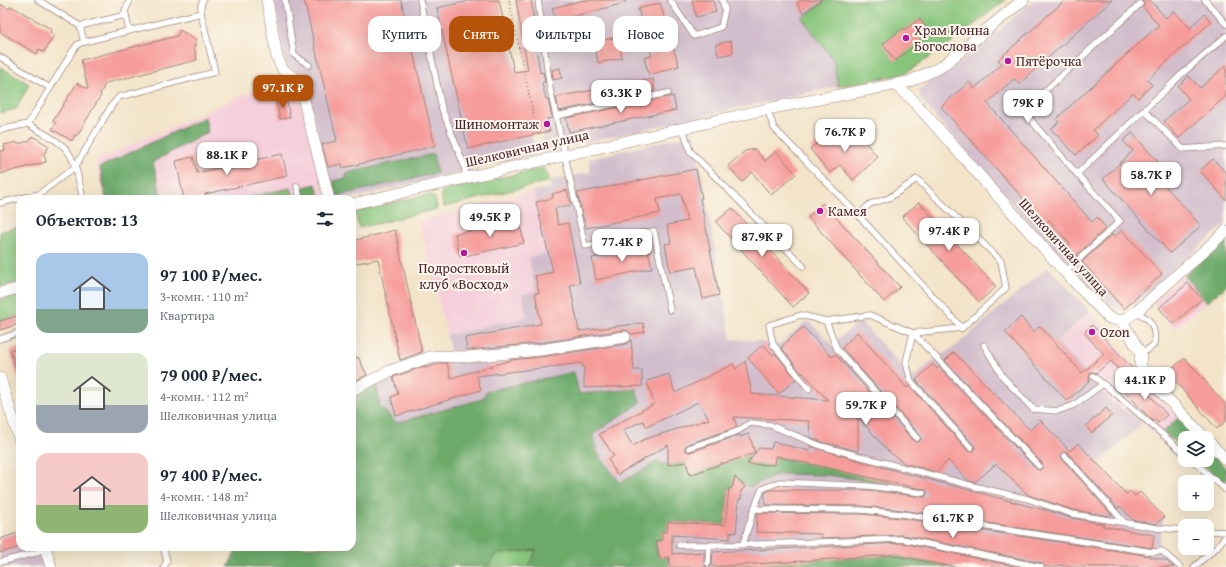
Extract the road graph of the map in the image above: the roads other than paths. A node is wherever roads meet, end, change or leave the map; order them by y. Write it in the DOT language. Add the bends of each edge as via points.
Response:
graph roads {
  1 [pos="38,0"];
  2 [pos="130,0"];
  3 [pos="203,0"];
  4 [pos="267,0"];
  5 [pos="285,0"];
  6 [pos="420,0"];
  7 [pos="538,0"];
  8 [pos="670,0"];
  9 [pos="722,0"];
  10 [pos="1023,0"];
  11 [pos="1205,0"];
  12 [pos="1140,4"];
  13 [pos="201,13"];
  14 [pos="126,15"];
  15 [pos="1226,24"];
  16 [pos="80,26"];
  17 [pos="129,31"];
  18 [pos="1226,36"];
  19 [pos="84,42"];
  20 [pos="0,58"];
  21 [pos="309,65"];
  22 [pos="896,85"];
  23 [pos="50,88"];
  24 [pos="668,93"];
  25 [pos="767,109"];
  26 [pos="1144,110"];
  27 [pos="556,116"];
  28 [pos="28,124"];
  29 [pos="683,128"];
  30 [pos="0,130"];
  31 [pos="1226,146"];
  32 [pos="564,155"];
  33 [pos="75,167"];
  34 [pos="1077,174"];
  35 [pos="466,178"];
  36 [pos="297,186"];
  37 [pos="35,195"];
  38 [pos="82,195"];
  39 [pos="299,195"];
  40 [pos="328,195"];
  41 [pos="16,199"];
  42 [pos="0,203"];
  43 [pos="356,203"];
  44 [pos="858,215"];
  45 [pos="1226,231"];
  46 [pos="803,266"];
  47 [pos="1065,272"];
  48 [pos="16,289"];
  49 [pos="0,293"];
  50 [pos="670,310"];
  51 [pos="1136,312"];
  52 [pos="826,321"];
  53 [pos="1122,321"];
  54 [pos="962,328"];
  55 [pos="16,333"];
  56 [pos="913,333"];
  57 [pos="625,336"];
  58 [pos="0,339"];
  59 [pos="984,345"];
  60 [pos="1141,354"];
  61 [pos="1094,376"];
  62 [pos="0,378"];
  63 [pos="1103,384"];
  64 [pos="356,388"];
  65 [pos="808,389"];
  66 [pos="16,428"];
  67 [pos="1198,431"];
  68 [pos="917,438"];
  69 [pos="1214,447"];
  70 [pos="689,448"];
  71 [pos="971,448"];
  72 [pos="1178,448"];
  73 [pos="1065,456"];
  74 [pos="1226,460"];
  75 [pos="1039,466"];
  76 [pos="1200,467"];
  77 [pos="1226,490"];
  78 [pos="923,494"];
  79 [pos="754,509"];
  80 [pos="1124,523"];
  81 [pos="1178,529"];
  82 [pos="1214,531"];
  83 [pos="1226,532"];
  84 [pos="1226,536"];
  85 [pos="743,544"];
  86 [pos="679,545"];
  87 [pos="709,545"];
  88 [pos="39,551"];
  89 [pos="46,551"];
  90 [pos="163,551"];
  91 [pos="0,562"];
  92 [pos="708,563"];
  93 [pos="51,567"];
  94 [pos="164,567"];
  95 [pos="1041,567"];
  96 [pos="1180,567"];
  97 [pos="1194,567"];
  1 -- 16 [label="lane"];
  2 -- 14 [label="lane" via="125,8"];
  3 -- 13 [label="lane"];
  4 -- 40 [label="street" via="277,57 283,70 294,78 301,89"];
  5 -- 21 [label="lane" via="294,55"];
  6 -- 35 [label="lane" via="442,109 464,165"];
  7 -- 27 [label="lane"];
  8 -- 9 [label="lane" via="694,36 721,28 725,9"];
  10 -- 22 [label="street, Шелковичная улица" via="941,67 919,78"];
  11 -- 15 [label="lane"];
  12 -- 34 [label="lane" via="1023,111"];
  13 -- 17 [label="lane"];
  13 -- 33 [label="lane" via="218,71 120,97 112,105"];
  14 -- 16 [label="lane"];
  14 -- 17 [label="lane"];
  16 -- 19 [label="lane"];
  17 -- 19 [label="lane"];
  18 -- 26 [label="lane"];
  19 -- 23 [label="lane" via="74,49"];
  20 -- 23 [label="lane"];
  22 -- 25 [label="street, Шелковичная улица"];
  22 -- 47 [label="street, Шелковичная улица" via="911,98"];
  23 -- 28 [label="lane"];
  24 -- 27 [label="lane"];
  25 -- 29 [label="street, Шелковичная улица"];
  25 -- 44 [label="lane" via="774,128"];
  26 -- 31 [label="lane" via="1183,149"];
  26 -- 34 [label="lane"];
  27 -- 32 [label="lane"];
  28 -- 30 [label="lane"];
  28 -- 33 [label="lane" via="67,150"];
  29 -- 32 [label="street, Шелковичная улица"];
  29 -- 46 [label="lane" via="690,151"];
  32 -- 35 [label="street, Шелковичная улица"];
  32 -- 50 [label="lane" via="585,246 654,231"];
  33 -- 37 [label="lane"];
  33 -- 38 [label="lane"];
  34 -- 47 [label="lane" via="1120,221"];
  35 -- 43 [label="street, Шелковичная улица"];
  36 -- 39 [label="lane"];
  41 -- 42 [label="lane"];
  44 -- 54 [label="lane"];
  44 -- 54 [label="lane" via="870,204 889,198 917,179 1001,261 1006,288"];
  45 -- 51 [label="street"];
  47 -- 53 [label="street, Шелковичная улица" via="1109,318"];
  48 -- 49 [label="street"];
  51 -- 53 [label="street"];
  51 -- 60 [label="lane" via="1152,324 1156,334 1154,345"];
  52 -- 56 [label="lane" via="870,315"];
  52 -- 65 [label="lane" via="801,315 769,325 773,344"];
  52 -- 68 [label="lane" via="836,349"];
  53 -- 60 [label="street"];
  54 -- 56 [label="lane"];
  55 -- 58 [label="lane"];
  56 -- 71 [label="lane" via="906,362 911,381"];
  56 -- 75 [label="lane"];
  57 -- 64 [label="street" via="540,350 468,357 434,356 390,371"];
  59 -- 63 [label="lane" via="1003,376 1033,409 1058,411 1074,405"];
  60 -- 67 [label="street" via="1140,364 1145,375"];
  61 -- 63 [label="lane"];
  62 -- 66 [label="street"];
  63 -- 72 [label="lane"];
  69 -- 74 [label="street"];
  70 -- 80 [label="lane" via="750,423 770,425 820,446 1028,499 1072,514"];
  73 -- 80 [label="lane"];
  76 -- 77 [label="lane"];
  78 -- 79 [label="lane" via="868,486 779,482 762,489"];
  79 -- 85 [label="lane"];
  79 -- 96 [label="lane" via="862,510 902,514 1162,552"];
  80 -- 81 [label="lane"];
  82 -- 83 [label="lane"];
  84 -- 97 [label="lane"];
  85 -- 87 [label="lane"];
  85 -- 95 [label="lane" via="902,539"];
  86 -- 87 [label="lane"];
  87 -- 92 [label="lane"];
  88 -- 91 [label="lane"];
  89 -- 93 [label="street"];
  90 -- 94 [label="lane" via="167,561"];
}
